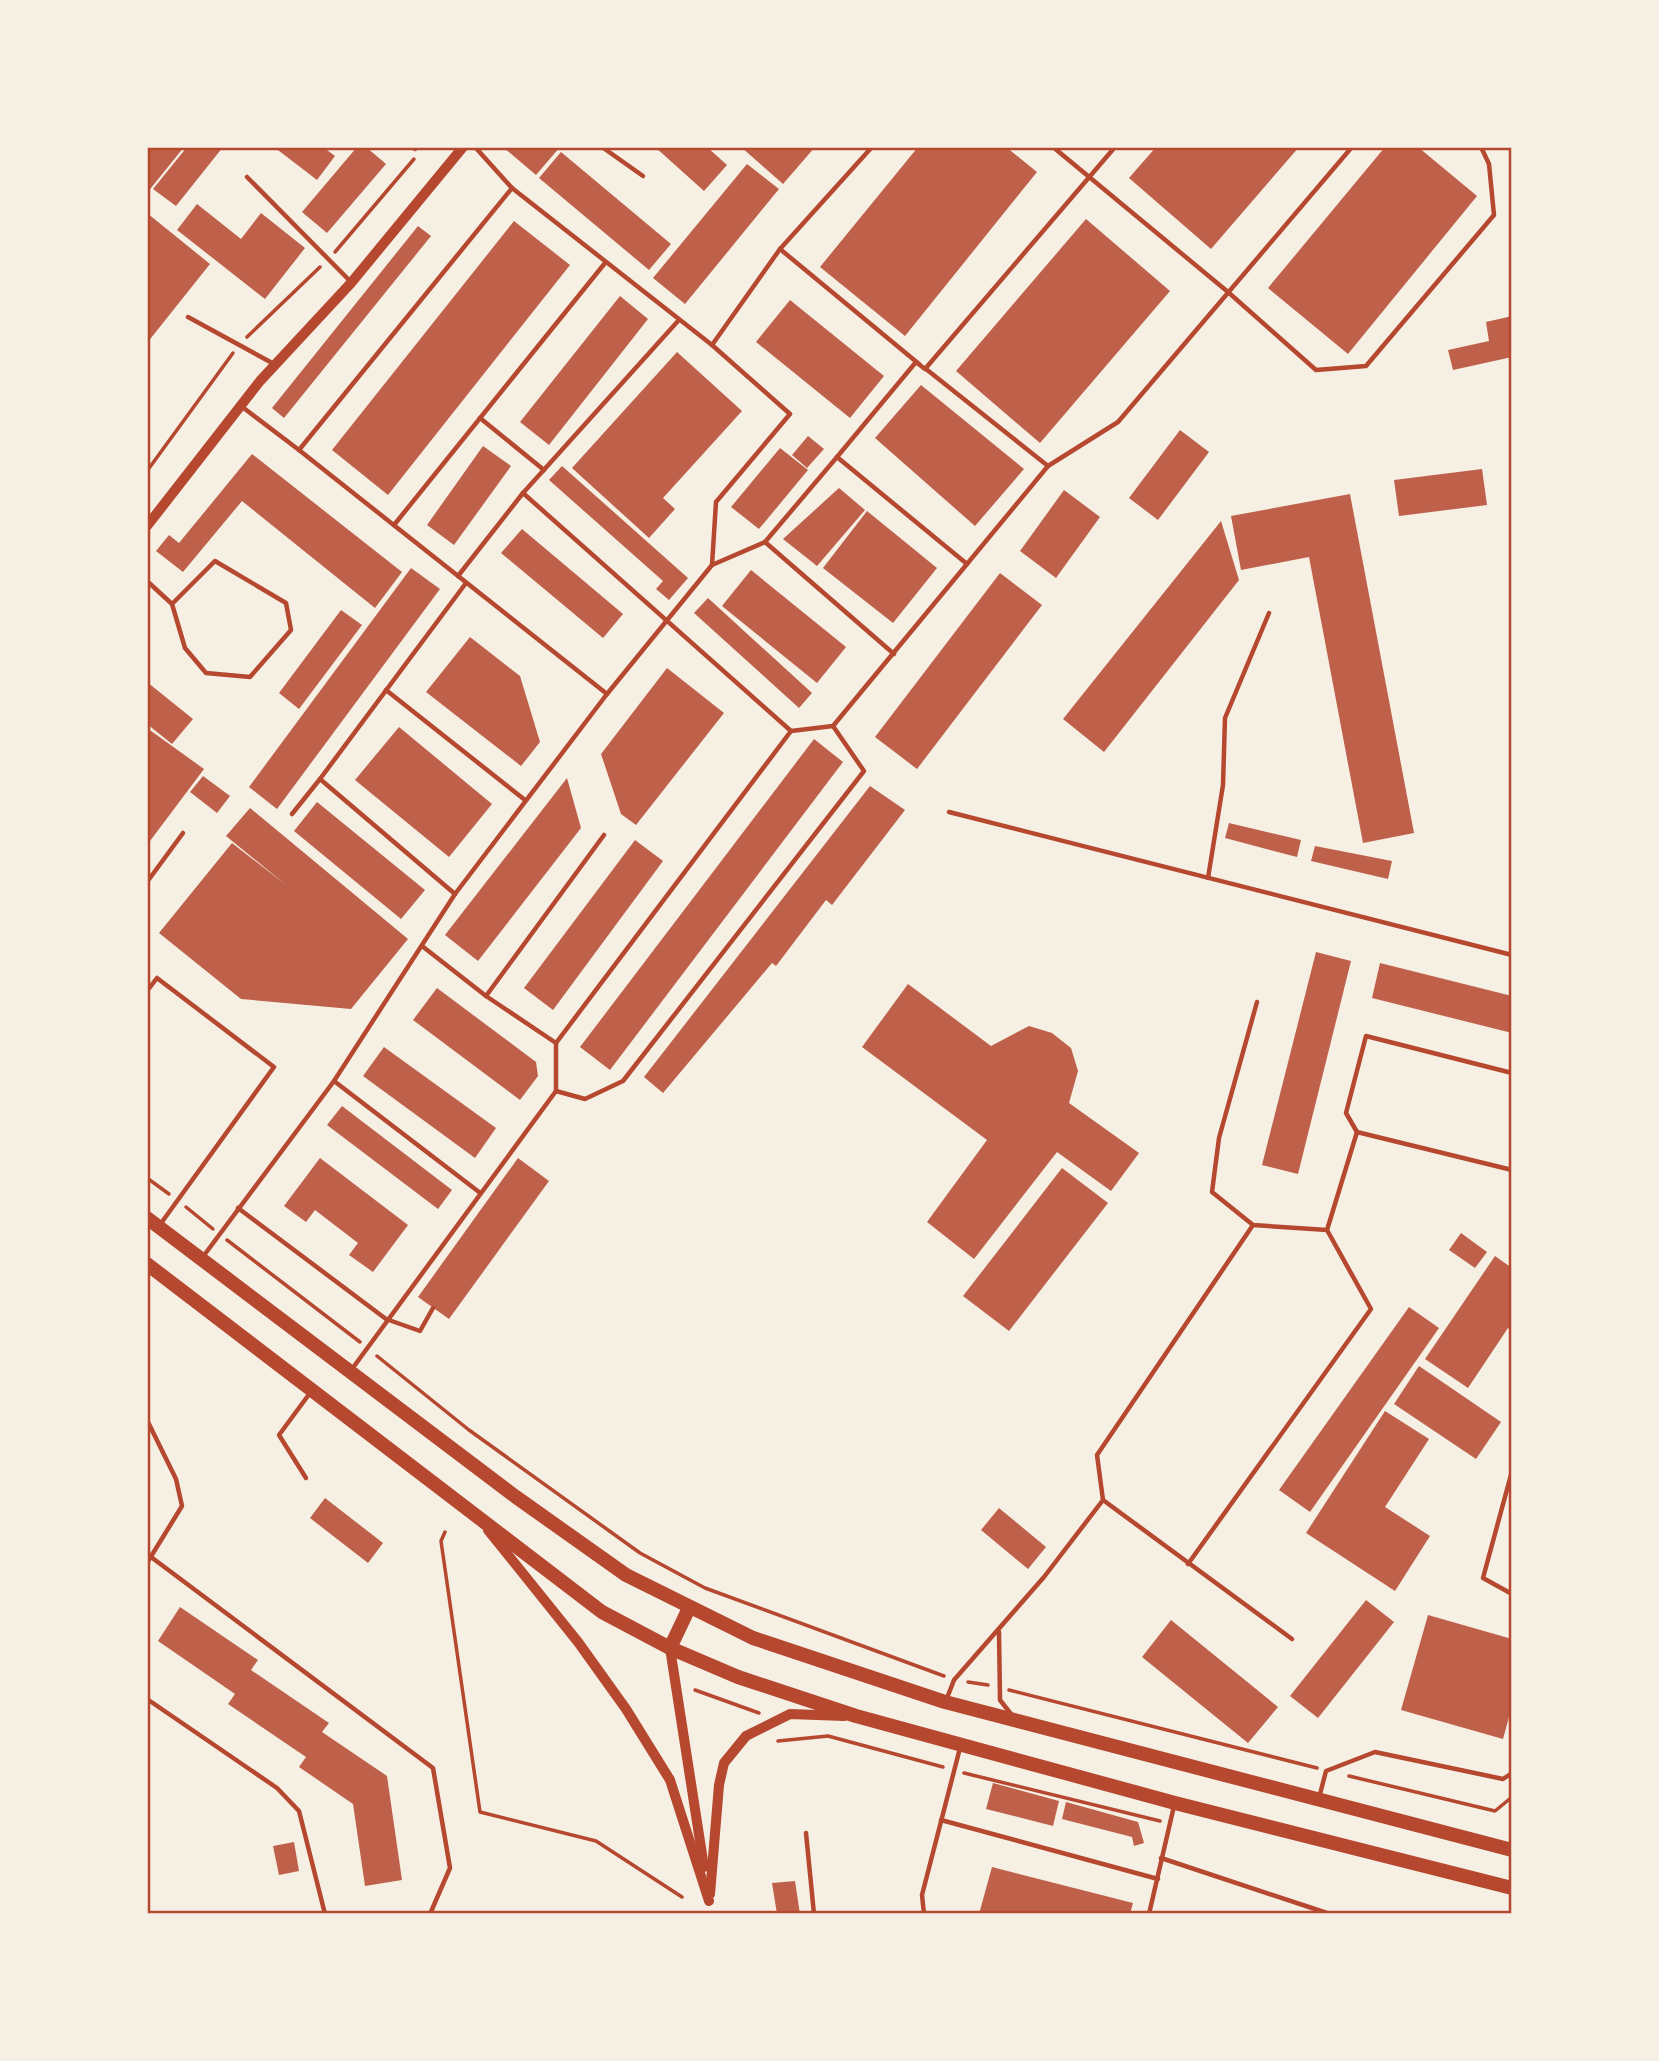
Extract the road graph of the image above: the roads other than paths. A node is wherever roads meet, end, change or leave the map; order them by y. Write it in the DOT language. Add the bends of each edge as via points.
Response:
graph roads {
  1 [pos="463,147"];
  2 [pos="475,147"];
  3 [pos="602,147"];
  4 [pos="872,147"];
  5 [pos="1053,147"];
  6 [pos="1115,147"];
  7 [pos="1352,147"];
  8 [pos="1481,147"];
  9 [pos="643,176"];
  10 [pos="247,177"];
  11 [pos="1091,177"];
  12 [pos="512,188"];
  13 [pos="780,249"];
  14 [pos="606,263"];
  15 [pos="351,283"];
  16 [pos="1228,292"];
  17 [pos="188,317"];
  18 [pos="678,321"];
  19 [pos="712,345"];
  20 [pos="916,362"];
  21 [pos="275,364"];
  22 [pos="925,369"];
  23 [pos="241,406"];
  24 [pos="480,418"];
  25 [pos="299,450"];
  26 [pos="837,457"];
  27 [pos="1048,467"];
  28 [pos="544,470"];
  29 [pos="523,493"];
  30 [pos="394,525"];
  31 [pos="147,526"];
  32 [pos="765,542"];
  33 [pos="967,564"];
  34 [pos="712,565"];
  35 [pos="458,576"];
  36 [pos="147,581"];
  37 [pos="466,583"];
  38 [pos="172,604"];
  39 [pos="1269,612"];
  40 [pos="668,621"];
  41 [pos="894,654"];
  42 [pos="386,690"];
  43 [pos="607,694"];
  44 [pos="834,726"];
  45 [pos="791,731"];
  46 [pos="320,779"];
  47 [pos="525,800"];
  48 [pos="949,812"];
  49 [pos="292,814"];
  50 [pos="183,833"];
  51 [pos="604,835"];
  52 [pos="1208,878"];
  53 [pos="147,882"];
  54 [pos="455,894"];
  55 [pos="422,946"];
  56 [pos="1512,955"];
  57 [pos="147,991"];
  58 [pos="486,996"];
  59 [pos="1257,1002"];
  60 [pos="556,1044"];
  61 [pos="1512,1073"];
  62 [pos="334,1081"];
  63 [pos="556,1091"];
  64 [pos="1357,1132"];
  65 [pos="1512,1171"];
  66 [pos="479,1192"];
  67 [pos="238,1209"];
  68 [pos="153,1222"];
  69 [pos="1253,1225"];
  70 [pos="1327,1230"];
  71 [pos="202,1259"];
  72 [pos="147,1264"];
  73 [pos="433,1308"];
  74 [pos="386,1319"];
  75 [pos="350,1372"];
  76 [pos="312,1390"];
  77 [pos="147,1420"];
  78 [pos="1512,1471"];
  79 [pos="306,1478"];
  80 [pos="1103,1500"];
  81 [pos="482,1522"];
  82 [pos="151,1557"];
  83 [pos="147,1563"];
  84 [pos="1188,1564"];
  85 [pos="1512,1594"];
  86 [pos="689,1608"];
  87 [pos="999,1631"];
  88 [pos="1292,1640"];
  89 [pos="670,1648"];
  90 [pos="147,1699"];
  91 [pos="946,1702"];
  92 [pos="856,1716"];
  93 [pos="1018,1723"];
  94 [pos="961,1746"];
  95 [pos="1512,1773"];
  96 [pos="1319,1799"];
  97 [pos="1175,1803"];
  98 [pos="941,1820"];
  99 [pos="806,1833"];
  100 [pos="1512,1850"];
  101 [pos="1161,1858"];
  102 [pos="1158,1879"];
  103 [pos="1512,1888"];
  104 [pos="709,1901"];
  105 [pos="325,1914"];
  106 [pos="430,1914"];
  107 [pos="499,1914"];
  108 [pos="519,1914"];
  109 [pos="712,1914"];
  110 [pos="814,1914"];
  111 [pos="924,1914"];
  112 [pos="1149,1914"];
  113 [pos="1330,1914"];
  1 -- 15 [label="street"];
  2 -- 12 [label="lane"];
  3 -- 9 [label="lane"];
  4 -- 13 [label="lane"];
  5 -- 11 [label="lane"];
  6 -- 11 [label="lane"];
  7 -- 16 [label="lane"];
  8 -- 16 [label="lane" via="1489,163 1494,215 1367,366 1315,370"];
  10 -- 15 [label="lane"];
  11 -- 16 [label="lane"];
  11 -- 22 [label="lane"];
  12 -- 14 [label="lane"];
  12 -- 25 [label="lane"];
  13 -- 19 [label="lane"];
  13 -- 20 [label="lane"];
  14 -- 18 [label="lane"];
  14 -- 24 [label="lane"];
  15 -- 21 [label="street"];
  16 -- 27 [label="lane" via="1118,422"];
  17 -- 21 [label="lane"];
  18 -- 19 [label="lane"];
  18 -- 28 [label="lane"];
  19 -- 34 [label="lane" via="790,414 716,502"];
  20 -- 22 [label="lane"];
  20 -- 26 [label="lane"];
  21 -- 23 [label="street"];
  22 -- 27 [label="lane"];
  23 -- 25 [label="lane"];
  23 -- 31 [label="street"];
  24 -- 28 [label="lane"];
  24 -- 30 [label="lane"];
  25 -- 30 [label="lane"];
  26 -- 32 [label="lane"];
  26 -- 33 [label="lane"];
  27 -- 33 [label="lane"];
  28 -- 29 [label="lane"];
  29 -- 35 [label="lane"];
  29 -- 40 [label="lane"];
  30 -- 35 [label="lane"];
  32 -- 34 [label="lane"];
  32 -- 41 [label="lane"];
  33 -- 41 [label="lane"];
  34 -- 40 [label="lane"];
  35 -- 37 [label="lane"];
  36 -- 38 [label="lane"];
  37 -- 42 [label="lane"];
  37 -- 43 [label="lane"];
  38 -- 38 [label="lane" via="215,561 286,603 292,630 250,677 206,673 185,648"];
  39 -- 52 [label="lane" via="1225,718 1223,785"];
  40 -- 43 [label="lane"];
  40 -- 45 [label="lane"];
  41 -- 44 [label="lane"];
  42 -- 46 [label="lane"];
  42 -- 47 [label="lane"];
  43 -- 47 [label="lane"];
  44 -- 45 [label="lane"];
  44 -- 63 [label="lane" via="864,771 623,1081 585,1099"];
  45 -- 60 [label="lane"];
  46 -- 49 [label="lane"];
  46 -- 54 [label="lane"];
  47 -- 54 [label="lane"];
  48 -- 52 [label="lane"];
  50 -- 53 [label="lane"];
  51 -- 58 [label="lane"];
  52 -- 56 [label="lane"];
  54 -- 55 [label="lane"];
  55 -- 58 [label="lane"];
  55 -- 62 [label="lane"];
  57 -- 68 [label="lane" via="157,978 274,1068 178,1201"];
  58 -- 60 [label="lane"];
  59 -- 69 [label="lane" via="1219,1138 1212,1192"];
  60 -- 63 [label="lane"];
  61 -- 64 [label="lane" via="1366,1036 1346,1113"];
  62 -- 66 [label="lane"];
  62 -- 67 [label="lane"];
  63 -- 66 [label="lane"];
  64 -- 65 [label="lane"];
  64 -- 70 [label="lane"];
  66 -- 74 [label="lane"];
  67 -- 71 [label="lane"];
  67 -- 74 [label="lane"];
  68 -- 71 [label="main road"];
  69 -- 70 [label="lane"];
  69 -- 80 [label="lane" via="1097,1455"];
  70 -- 84 [label="lane" via="1371,1309"];
  71 -- 75 [label="main road"];
  72 -- 76 [label="main road"];
  73 -- 74 [label="lane" via="419,1331"];
  74 -- 75 [label="lane"];
  75 -- 86 [label="main road" via="626,1575"];
  76 -- 79 [label="lane" via="279,1435"];
  76 -- 81 [label="main road"];
  77 -- 82 [label="lane" via="176,1479 182,1506"];
  78 -- 85 [label="lane" via="1483,1578"];
  80 -- 84 [label="lane"];
  80 -- 87 [label="lane"];
  81 -- 89 [label="main road" via="602,1612"];
  81 -- 104 [label="street" via="578,1642 670,1780"];
  82 -- 83 [label="lane"];
  82 -- 106 [label="lane" via="433,1768 450,1868"];
  84 -- 88 [label="lane"];
  86 -- 89 [label="main road"];
  86 -- 91 [label="main road" via="753,1638"];
  87 -- 91 [label="lane" via="954,1680"];
  87 -- 93 [label="lane" via="1000,1700"];
  89 -- 92 [label="main road" via="738,1677"];
  89 -- 104 [label="street"];
  90 -- 105 [label="lane" via="277,1788 299,1811"];
  91 -- 93 [label="main road"];
  92 -- 94 [label="main road"];
  92 -- 104 [label="street" via="790,1714 746,1736 724,1763"];
  93 -- 96 [label="main road"];
  94 -- 97 [label="main road"];
  94 -- 98 [label="lane"];
  95 -- 96 [label="lane" via="1503,1779 1376,1752 1326,1770"];
  96 -- 100 [label="main road"];
  97 -- 101 [label="lane"];
  97 -- 103 [label="main road"];
  98 -- 102 [label="lane"];
  98 -- 111 [label="lane" via="922,1895"];
  99 -- 110 [label="lane"];
  101 -- 102 [label="lane"];
  101 -- 113 [label="lane"];
  102 -- 112 [label="lane"];
  104 -- 109 [label="street"];
  107 -- 108 [label="lane"];
}
